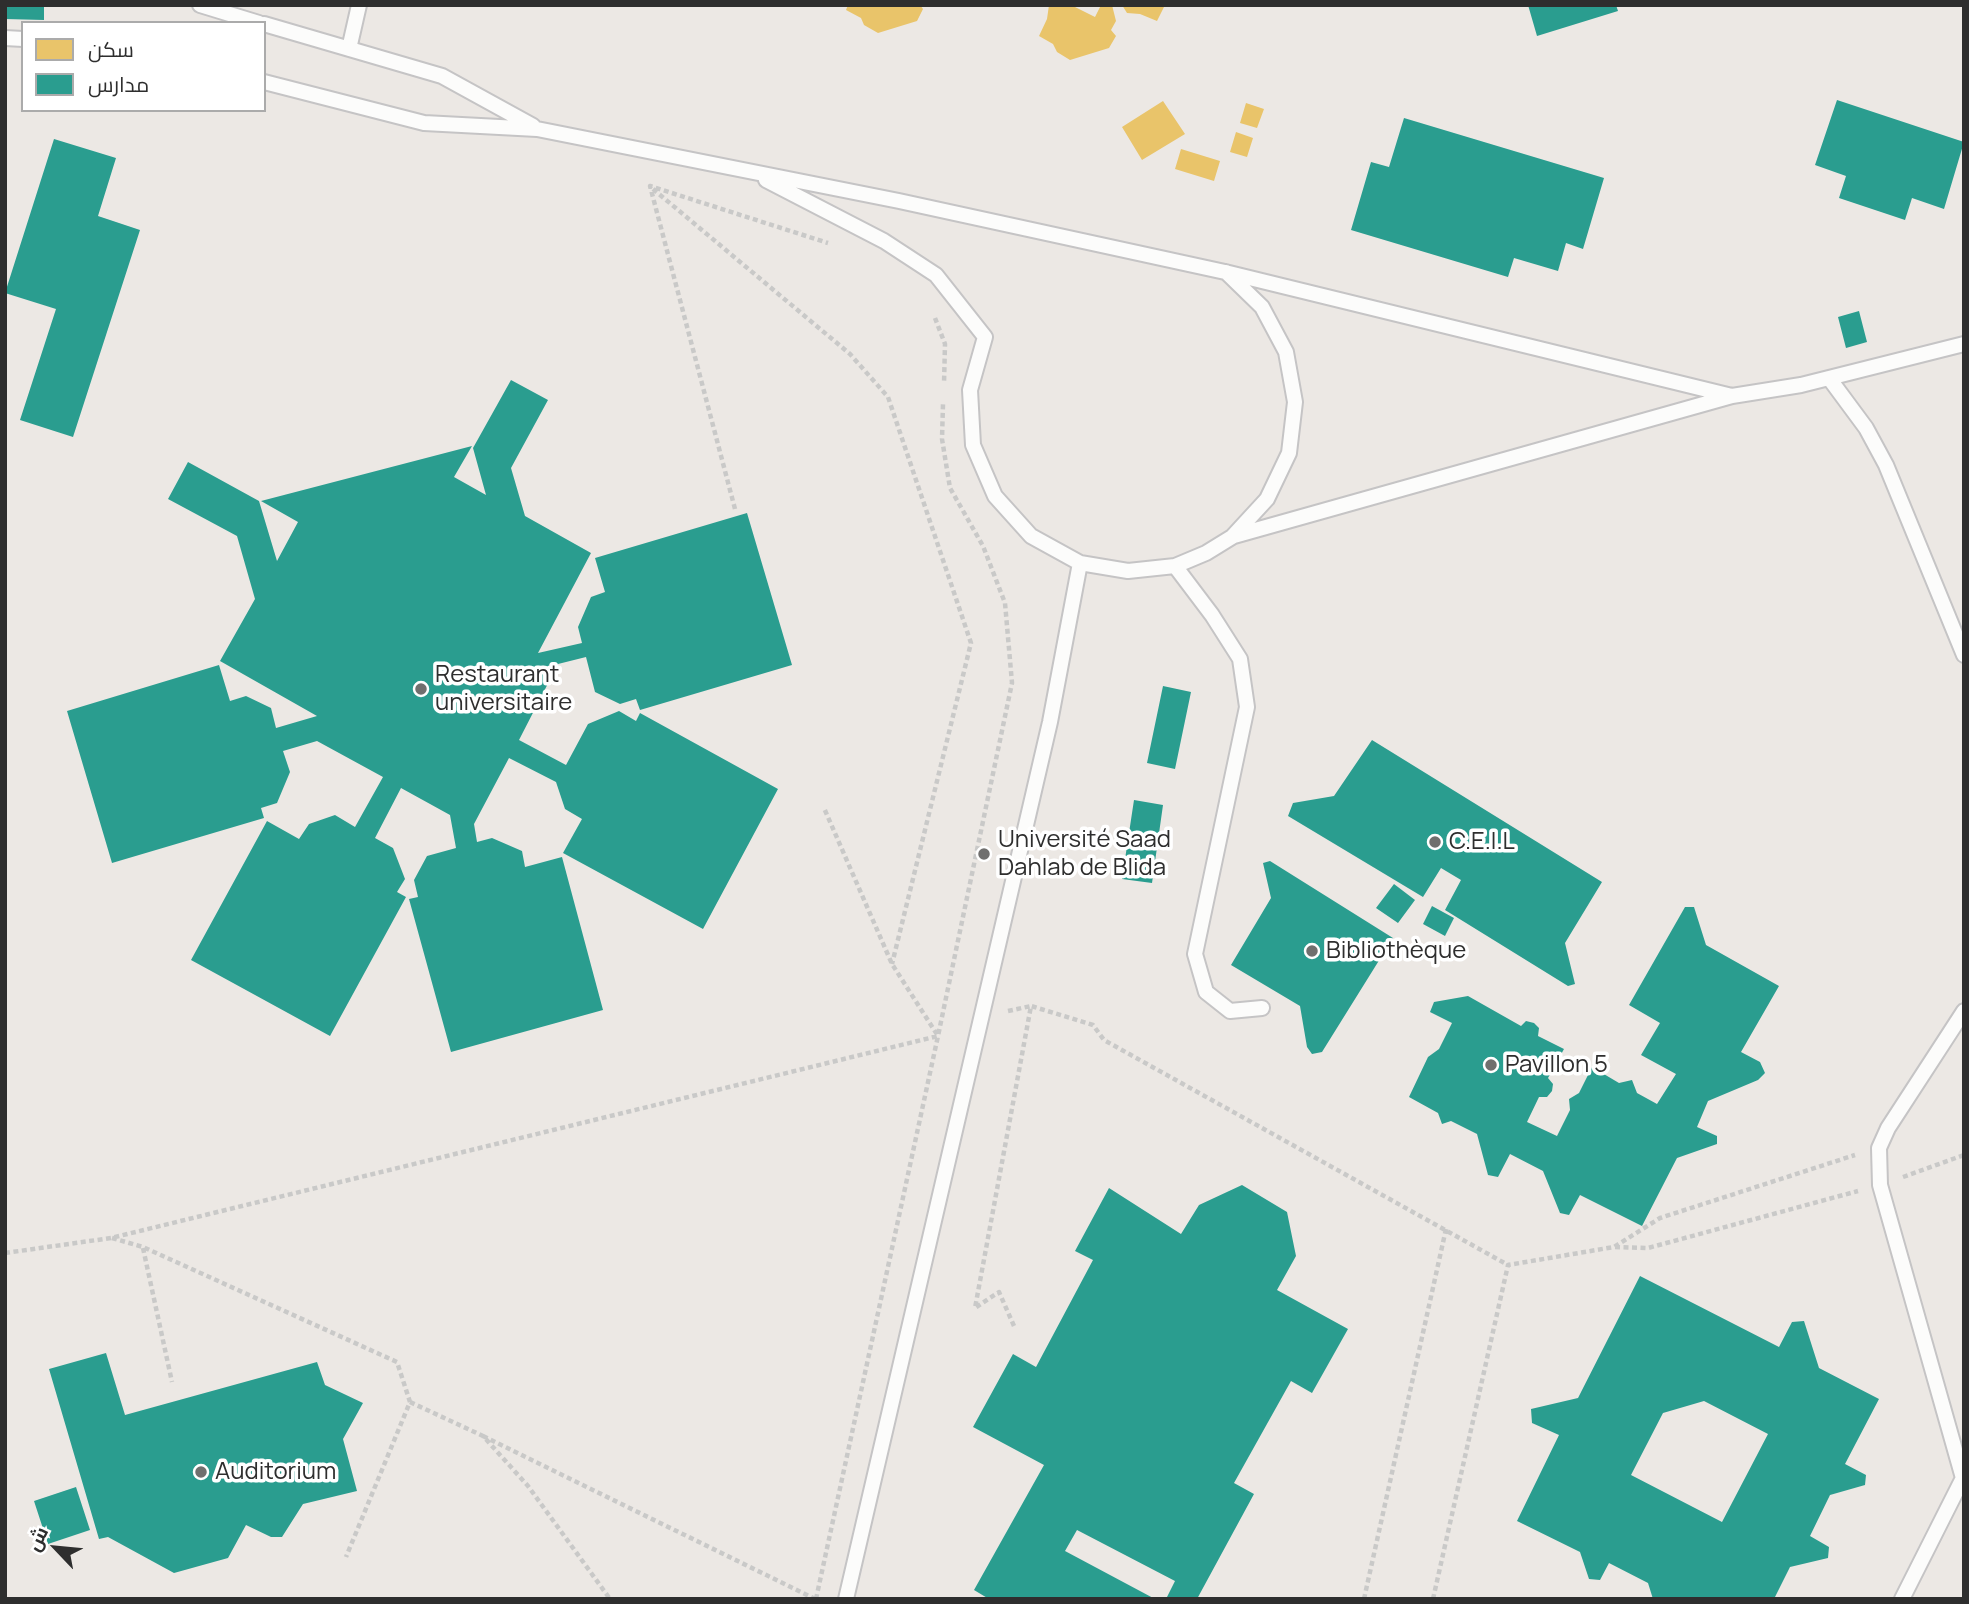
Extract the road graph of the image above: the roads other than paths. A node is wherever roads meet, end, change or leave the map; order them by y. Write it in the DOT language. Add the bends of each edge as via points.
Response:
graph roads {
  1 [pos="200,5"];
  2 [pos="359,5"];
  3 [pos="252,21"];
  4 [pos="266,25"];
  5 [pos="349,49"];
  6 [pos="266,83"];
  7 [pos="537,129"];
  8 [pos="750,171"];
  9 [pos="1225,272"];
  10 [pos="1964,344"];
  11 [pos="1829,378"];
  12 [pos="1732,396"];
  13 [pos="1232,537"];
  14 [pos="1080,563"];
  15 [pos="1175,566"];
  16 [pos="1964,655"];
  17 [pos="1262,1008"];
  18 [pos="1964,1011"];
  19 [pos="1963,1478"];
  20 [pos="846,1599"];
  21 [pos="1902,1599"];
  1 -- 3 [label="lane"];
  2 -- 5 [label="lane"];
  4 -- 5 [label="lane"];
  5 -- 7 [label="lane" via="442,76"];
  6 -- 7 [label="lane" via="424,123"];
  7 -- 8 [label="lane"];
  8 -- 9 [label="lane"];
  8 -- 14 [label="lane" via="884,241 936,275 985,337 970,390 972,431 973,445 995,496 1031,536"];
  9 -- 12 [label="lane"];
  9 -- 13 [label="lane" via="1262,307 1286,352 1295,402 1289,453 1267,499"];
  10 -- 11 [label="lane"];
  11 -- 12 [label="lane"];
  11 -- 16 [label="lane" via="1866,428 1886,465"];
  12 -- 13 [label="lane"];
  13 -- 15 [label="lane"];
  14 -- 15 [label="lane" via="1128,571"];
  14 -- 20 [label="lane" via="1047,735"];
  15 -- 17 [label="lane" via="1240,659 1247,707 1195,954 1206,992 1230,1011"];
  18 -- 19 [label="lane" via="1888,1128 1880,1148 1880,1185"];
  19 -- 21 [label="lane"];
}
